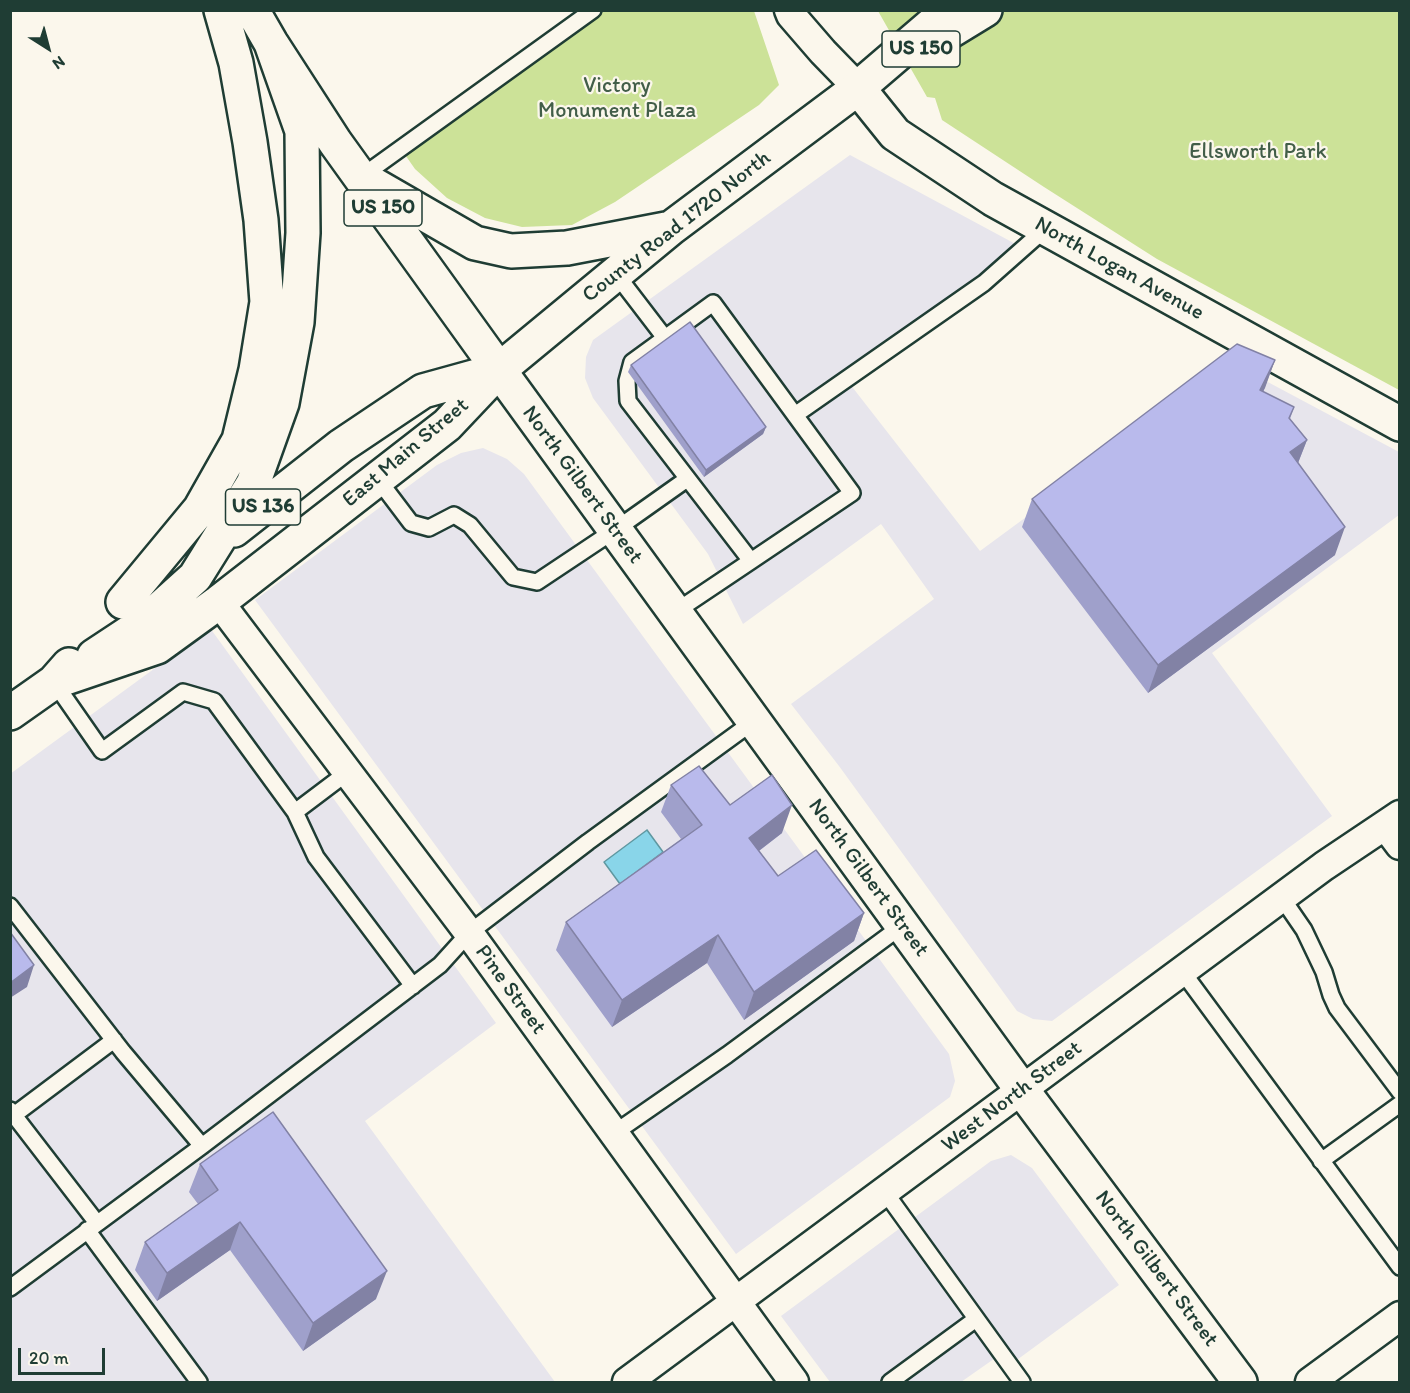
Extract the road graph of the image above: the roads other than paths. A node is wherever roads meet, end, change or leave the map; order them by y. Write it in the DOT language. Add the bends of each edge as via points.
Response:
graph roads {
  1 [pos="221,10"];
  2 [pos="252,10"];
  3 [pos="593,10"];
  4 [pos="789,10"];
  5 [pos="949,10"];
  6 [pos="985,10"];
  7 [pos="271,43"];
  8 [pos="858,88"];
  9 [pos="361,177"];
  10 [pos="671,228"];
  11 [pos="1045,229"];
  12 [pos="616,274"];
  13 [pos="665,338"];
  14 [pos="499,370"];
  15 [pos="795,415"];
  16 [pos="1400,424"];
  17 [pos="377,478"];
  18 [pos="687,479"];
  19 [pos="615,530"];
  20 [pos="215,544"];
  21 [pos="751,561"];
  22 [pos="123,602"];
  23 [pos="219,602"];
  24 [pos="675,612"];
  25 [pos="54,682"];
  26 [pos="10,713"];
  27 [pos="754,721"];
  28 [pos="348,772"];
  29 [pos="296,812"];
  30 [pos="1395,828"];
  31 [pos="1281,898"];
  32 [pos="10,906"];
  33 [pos="903,925"];
  34 [pos="469,933"];
  35 [pos="1182,971"];
  36 [pos="413,986"];
  37 [pos="114,1040"];
  38 [pos="1022,1090"];
  39 [pos="1400,1092"];
  40 [pos="1400,1104"];
  41 [pos="12,1112"];
  42 [pos="613,1134"];
  43 [pos="202,1146"];
  44 [pos="1321,1161"];
  45 [pos="885,1192"];
  46 [pos="92,1226"];
  47 [pos="1400,1267"];
  48 [pos="10,1288"];
  49 [pos="737,1302"];
  50 [pos="1400,1316"];
  51 [pos="976,1319"];
  52 [pos="200,1383"];
  53 [pos="627,1383"];
  54 [pos="794,1383"];
  55 [pos="890,1383"];
  56 [pos="1022,1383"];
  57 [pos="1240,1383"];
  58 [pos="1310,1383"];
  1 -- 22 [label="main road" via="236,63 261,220 267,302 256,370 239,440 200,509"];
  2 -- 7 [label="main road, US 150"];
  3 -- 9 [label="lane"];
  4 -- 8 [label="street"];
  5 -- 8 [label="main road, County Road 1720 North / US 150"];
  6 -- 8 [label="main road, County Road 1720 North / US 150"];
  7 -- 9 [label="main road, US 150"];
  7 -- 20 [label="main road" via="302,131 303,233 297,322 282,403 253,484"];
  8 -- 10 [label="main road, County Road 1720 North / US 150"];
  8 -- 11 [label="main road, North Logan Avenue" via="895,134"];
  9 -- 10 [label="main road" via="476,243 511,251 567,248"];
  9 -- 14 [label="main road, US 150"];
  10 -- 12 [label="main road, County Road 1720 North / US 150"];
  11 -- 15 [label="lane" via="984,283"];
  11 -- 16 [label="main road, North Logan Avenue"];
  12 -- 13 [label="lane"];
  12 -- 14 [label="main road, County Road 1720 North / US 150"];
  13 -- 15 [label="lane" via="713,303"];
  13 -- 18 [label="lane" via="632,362 628,400"];
  14 -- 17 [label="main road, East Main Street / US 136" via="447,425"];
  14 -- 19 [label="main road, North Gilbert Street"];
  14 -- 20 [label="main road, East Main Street / US 136" via="423,391 341,446"];
  15 -- 21 [label="lane" via="852,493"];
  17 -- 19 [label="lane" via="411,523 429,528 454,515 470,525 513,577 537,582"];
  17 -- 23 [label="main road, East Main Street / US 136"];
  18 -- 19 [label="lane"];
  18 -- 21 [label="lane"];
  19 -- 24 [label="main road, North Gilbert Street"];
  20 -- 22 [label="main road, East Main Street / US 136" via="173,578"];
  20 -- 25 [label="main road" via="195,577 144,623"];
  21 -- 24 [label="lane"];
  22 -- 25 [label="main road, East Main Street / US 136"];
  23 -- 25 [label="main road, East Main Street / US 136" via="157,647"];
  23 -- 28 [label="street, Pine Street"];
  24 -- 27 [label="main road, North Gilbert Street"];
  25 -- 26 [label="main road, East Main Street / US 136"];
  25 -- 29 [label="lane" via="102,751 183,692 214,701"];
  27 -- 33 [label="main road, North Gilbert Street"];
  27 -- 34 [label="lane"];
  28 -- 29 [label="lane"];
  28 -- 34 [label="street, Pine Street"];
  29 -- 36 [label="lane" via="316,857"];
  30 -- 31 [label="street, West North Street" via="1324,866"];
  31 -- 35 [label="street, West North Street"];
  31 -- 39 [label="lane" via="1304,930 1337,1008"];
  32 -- 37 [label="lane"];
  33 -- 38 [label="main road, North Gilbert Street"];
  33 -- 42 [label="lane"];
  34 -- 36 [label="lane" via="440,965"];
  34 -- 42 [label="street, Pine Street"];
  35 -- 38 [label="street, West North Street"];
  35 -- 44 [label="lane"];
  36 -- 43 [label="lane"];
  37 -- 41 [label="lane"];
  37 -- 43 [label="lane"];
  38 -- 45 [label="street, West North Street"];
  38 -- 57 [label="main road, North Gilbert Street"];
  40 -- 44 [label="lane"];
  41 -- 46 [label="lane"];
  42 -- 49 [label="street, Pine Street"];
  43 -- 46 [label="lane"];
  44 -- 47 [label="lane"];
  45 -- 49 [label="street, West North Street"];
  45 -- 51 [label="lane"];
  46 -- 48 [label="lane"];
  46 -- 52 [label="lane"];
  49 -- 53 [label="street, West North Street"];
  49 -- 54 [label="street, Pine Street"];
  50 -- 58 [label="street"];
  51 -- 55 [label="lane"];
  51 -- 56 [label="lane"];
}
